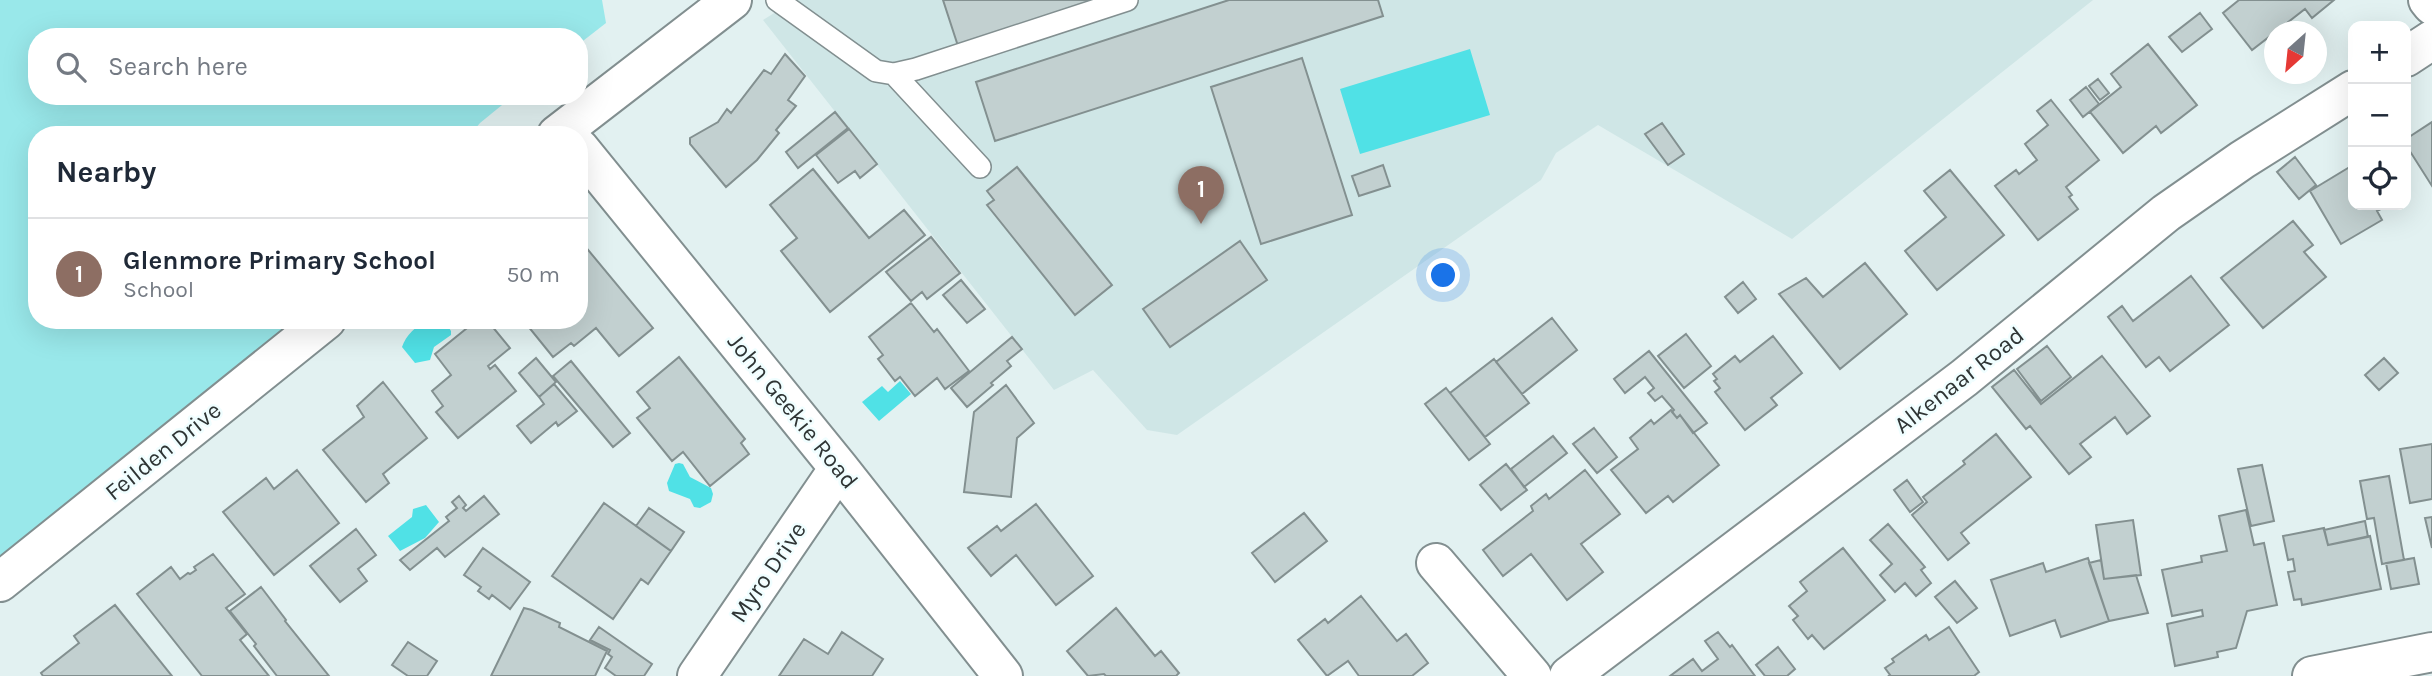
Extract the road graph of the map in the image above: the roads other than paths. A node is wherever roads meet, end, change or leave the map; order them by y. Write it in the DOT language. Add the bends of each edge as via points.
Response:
graph roads {
  1 [pos="777,0"];
  2 [pos="1127,0"];
  3 [pos="2428,0"];
  4 [pos="728,1"];
  5 [pos="2432,5"];
  6 [pos="2432,40"];
  7 [pos="2411,54"];
  8 [pos="894,74"];
  9 [pos="2348,93"];
  10 [pos="580,126"];
  11 [pos="588,163"];
  12 [pos="980,167"];
  13 [pos="315,329"];
  14 [pos="839,468"];
  15 [pos="1436,563"];
  16 [pos="0,582"];
  17 [pos="2432,652"];
  18 [pos="697,676"];
  19 [pos="1003,676"];
  20 [pos="1532,676"];
  21 [pos="1569,676"];
  22 [pos="2312,676"];
  1 -- 8 [label="lane" via="876,71"];
  2 -- 8 [label="lane"];
  3 -- 5 [label="street"];
  4 -- 10 [label="street"];
  6 -- 7 [label="street"];
  8 -- 12 [label="lane"];
  9 -- 21 [label="street, Alkenaar Road" via="2166,213 1964,378"];
  11 -- 14 [label="street, John Geekie Road"];
  13 -- 16 [label="street, Feilden Drive"];
  14 -- 18 [label="street, Myro Drive"];
  14 -- 19 [label="street, John Geekie Road"];
  15 -- 20 [label="street"];
  17 -- 22 [label="street"];
}
